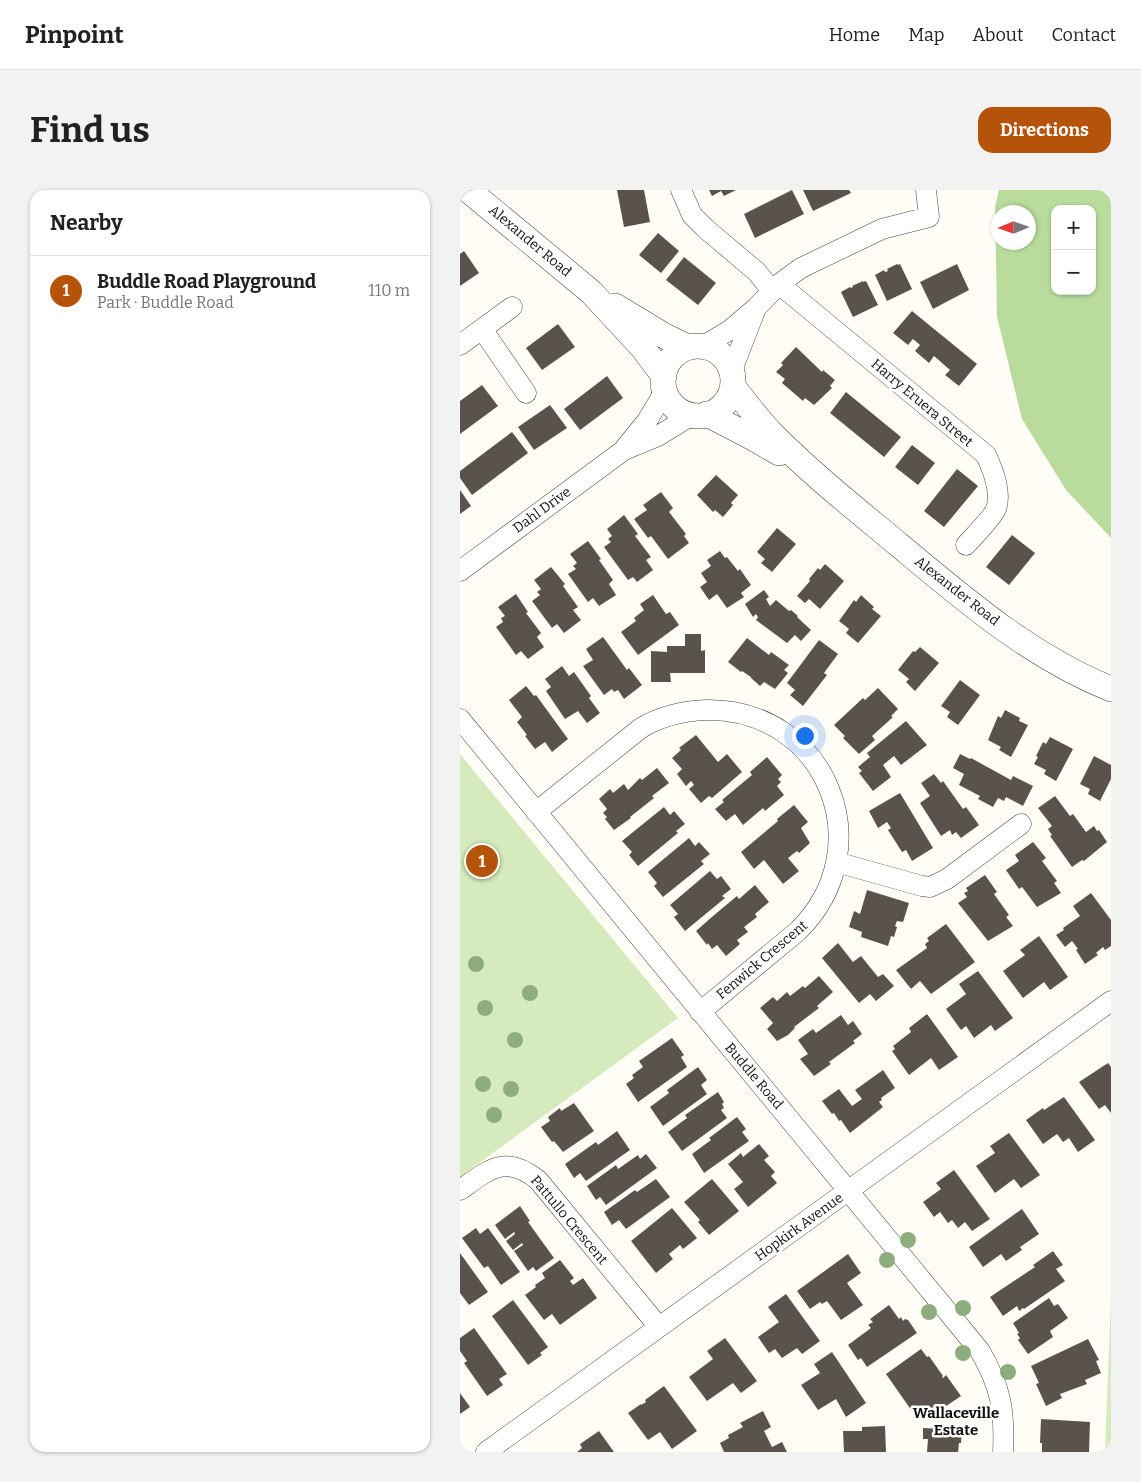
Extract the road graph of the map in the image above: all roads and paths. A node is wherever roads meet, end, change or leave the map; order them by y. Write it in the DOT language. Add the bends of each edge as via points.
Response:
graph roads {
  1 [pos="468,190"];
  2 [pos="681,190"];
  3 [pos="926,190"];
  4 [pos="775,287"];
  5 [pos="592,292"];
  6 [pos="512,307"];
  7 [pos="757,307"];
  8 [pos="482,329"];
  9 [pos="460,345"];
  10 [pos="695,346"];
  11 [pos="732,379"];
  12 [pos="664,383"];
  13 [pos="526,393"];
  14 [pos="699,415"];
  15 [pos="624,450"];
  16 [pos="816,475"];
  17 [pos="966,545"];
  18 [pos="460,571"];
  19 [pos="1111,689"];
  20 [pos="460,719"];
  21 [pos="536,812"];
  22 [pos="1022,824"];
  23 [pos="836,862"];
  24 [pos="1111,1002"];
  25 [pos="700,1012"];
  26 [pos="460,1190"];
  27 [pos="849,1191"];
  28 [pos="659,1327"];
  29 [pos="486,1452"];
  30 [pos="1003,1452"];
  1 -- 5 [label="street, Alexander Road"];
  2 -- 4 [label="street, Harry Eruera Street" via="692,215"];
  3 -- 4 [label="street" via="929,217 882,229 802,268"];
  4 -- 7 [label="street"];
  4 -- 17 [label="street, Harry Eruera Street" via="986,456 998,494 996,510"];
  5 -- 10 [label="street, Alexander Road" via="663,335"];
  5 -- 12 [label="street, Alexander Road" via="642,347"];
  6 -- 8 [label="street"];
  7 -- 10 [label="street" via="730,330"];
  7 -- 11 [label="street"];
  8 -- 9 [label="street"];
  8 -- 13 [label="street"];
  10 -- 11 [label="street, Alexander Road" via="710,347 720,352 727,360"];
  10 -- 12 [label="street" via="677,352 669,360"];
  11 -- 14 [label="street" via="726,402 719,409"];
  11 -- 16 [label="street, Alexander Road" via="772,434"];
  12 -- 14 [label="street, Alexander Road" via="668,400 675,407"];
  12 -- 15 [label="street, Dahl Drive" via="647,421"];
  14 -- 15 [label="street, Dahl Drive"];
  14 -- 16 [label="street, Alexander Road" via="753,438"];
  15 -- 18 [label="street, Dahl Drive"];
  16 -- 19 [label="street, Alexander Road" via="1002,627 1061,665"];
  20 -- 21 [label="street, Buddle Road"];
  21 -- 23 [label="street, Fenwick Crescent" via="630,735 653,721 681,712 732,712 777,727 808,752 818,766 826,779 837,815"];
  21 -- 25 [label="street, Buddle Road"];
  22 -- 23 [label="street" via="930,887"];
  23 -- 25 [label="street, Fenwick Crescent" via="828,890 812,918"];
  24 -- 27 [label="street, Hopkirk Avenue"];
  25 -- 27 [label="street, Buddle Road"];
  26 -- 28 [label="street, Pattullo Crescent" via="486,1171 500,1166 526,1170 538,1180"];
  27 -- 28 [label="street, Hopkirk Avenue"];
  27 -- 30 [label="street, Buddle Road" via="963,1329 991,1369 1003,1408"];
  28 -- 29 [label="street, Hopkirk Avenue"];
}
